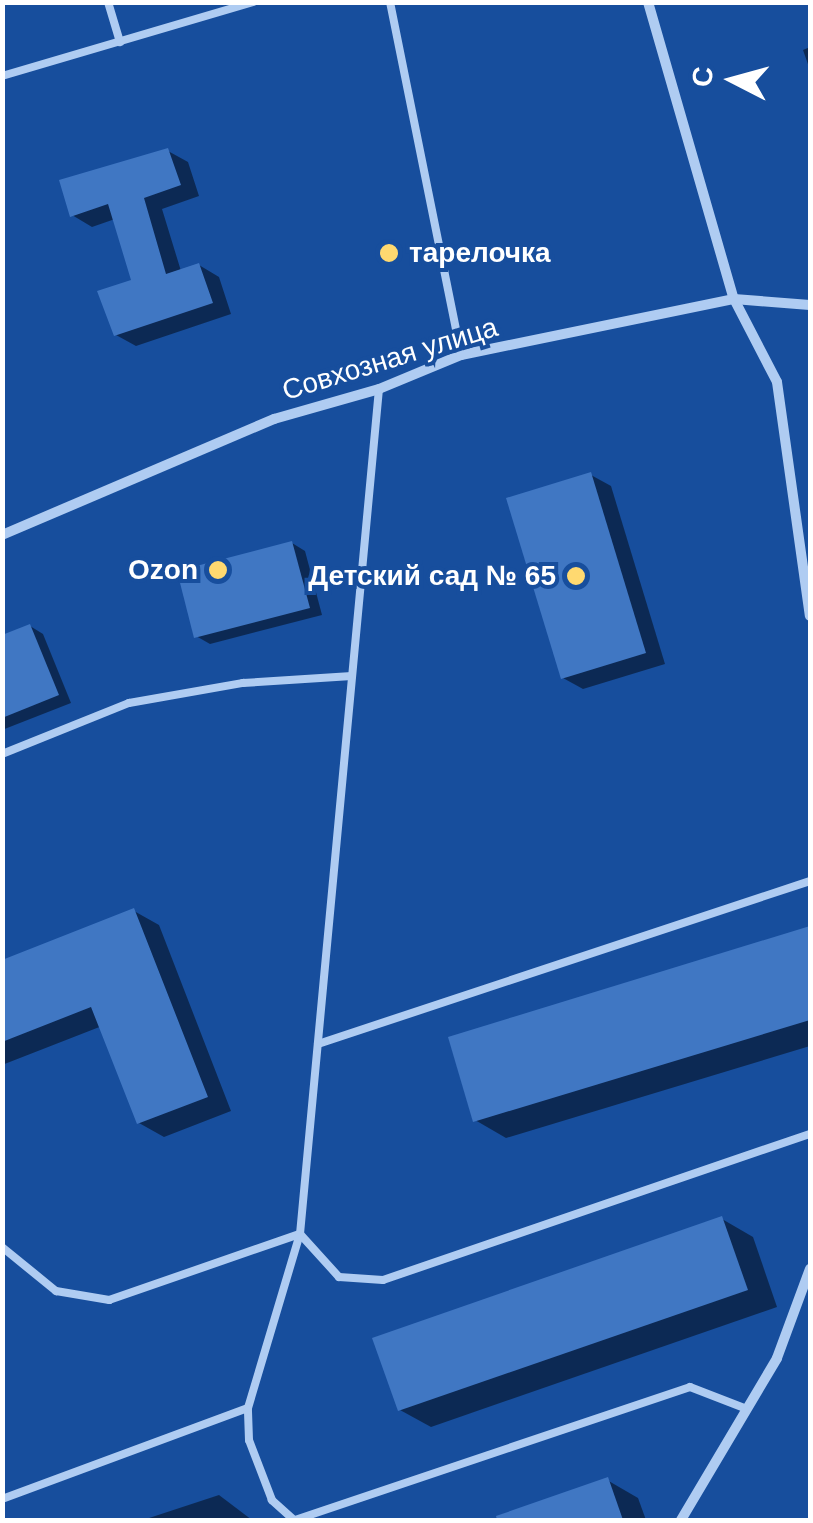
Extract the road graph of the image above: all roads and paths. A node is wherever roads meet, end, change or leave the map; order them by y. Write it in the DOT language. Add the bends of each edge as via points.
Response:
graph roads {
  1 [pos="108,2"];
  2 [pos="253,2"];
  3 [pos="390,2"];
  4 [pos="648,2"];
  5 [pos="120,42"];
  6 [pos="2,76"];
  7 [pos="734,299"];
  8 [pos="810,305"];
  9 [pos="461,354"];
  10 [pos="379,389"];
  11 [pos="2,534"];
  12 [pos="810,616"];
  13 [pos="352,676"];
  14 [pos="2,754"];
  15 [pos="810,881"];
  16 [pos="318,1044"];
  17 [pos="810,1134"];
  18 [pos="300,1234"];
  19 [pos="2,1247"];
  20 [pos="810,1269"];
  21 [pos="248,1408"];
  22 [pos="747,1409"];
  23 [pos="2,1499"];
  24 [pos="294,1520"];
  25 [pos="680,1520"];
  1 -- 5 [label="lane"];
  2 -- 5 [label="lane"];
  3 -- 9 [label="lane"];
  4 -- 7 [label="street"];
  5 -- 6 [label="lane"];
  7 -- 8 [label="street, Совхозная улица"];
  7 -- 9 [label="street, Совхозная улица"];
  7 -- 12 [label="street" via="777,382"];
  9 -- 10 [label="street, Совхозная улица"];
  10 -- 11 [label="street, Совхозная улица" via="274,419"];
  10 -- 13 [label="lane"];
  13 -- 14 [label="lane" via="243,683 129,703"];
  13 -- 16 [label="lane"];
  15 -- 16 [label="lane"];
  16 -- 18 [label="lane"];
  17 -- 18 [label="lane" via="383,1280 339,1277"];
  18 -- 19 [label="lane" via="109,1300 56,1290"];
  18 -- 21 [label="lane"];
  20 -- 22 [label="street" via="777,1358"];
  21 -- 23 [label="lane"];
  21 -- 24 [label="lane" via="249,1440 272,1500"];
  22 -- 24 [label="lane" via="690,1387"];
  22 -- 25 [label="street"];
}
